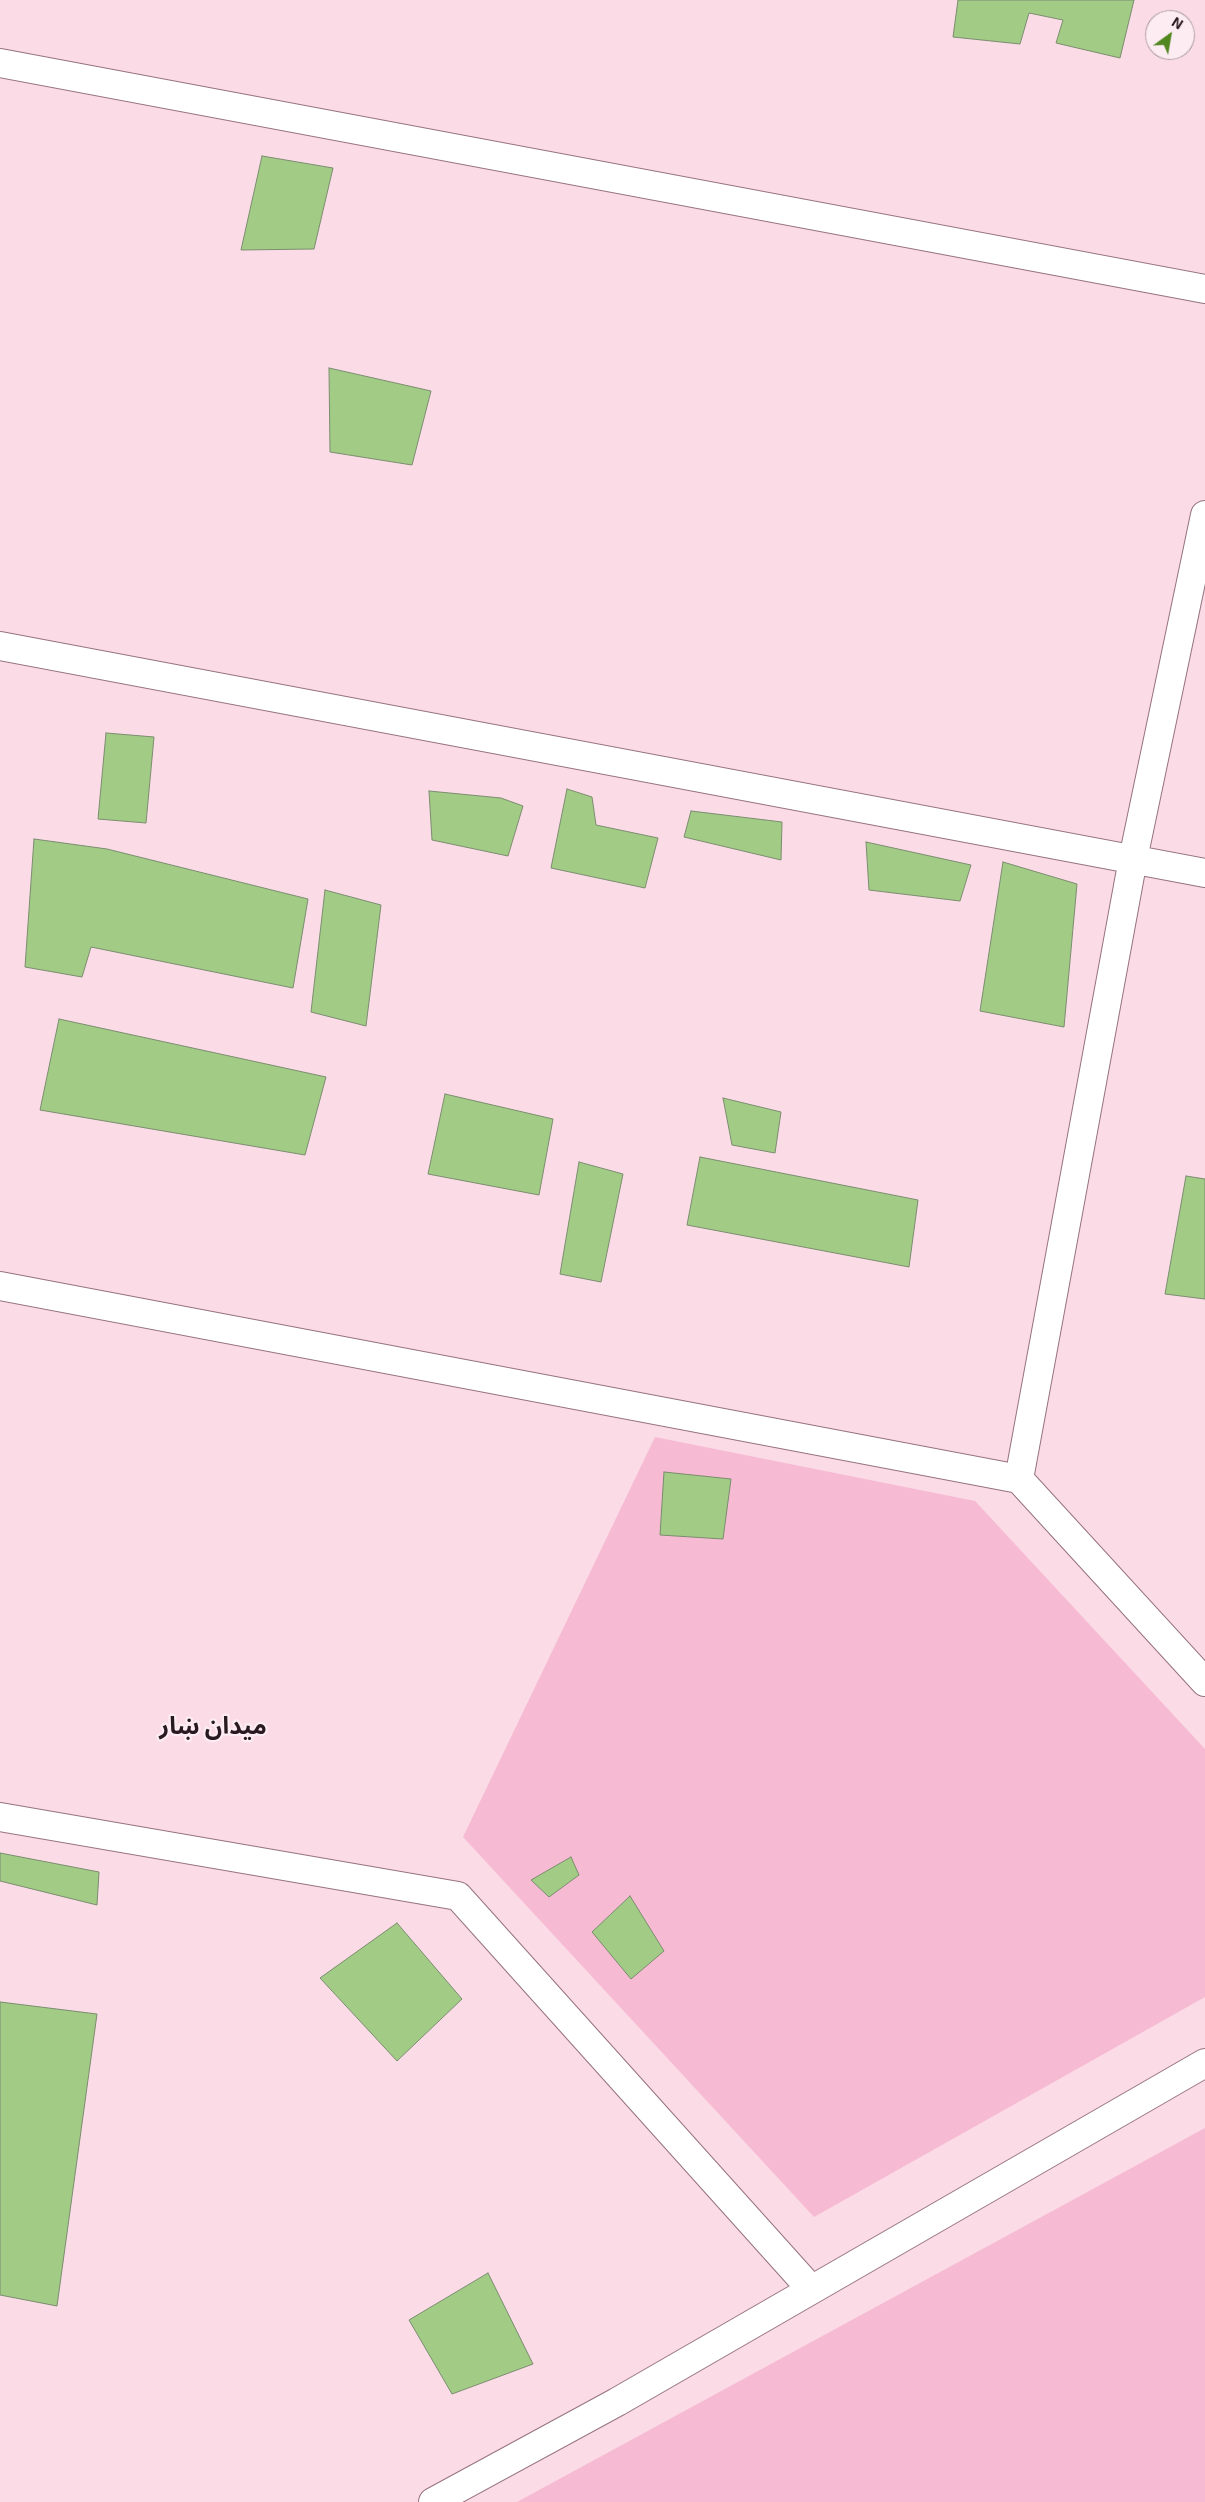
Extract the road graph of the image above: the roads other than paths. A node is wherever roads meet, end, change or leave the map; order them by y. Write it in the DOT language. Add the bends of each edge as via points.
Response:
graph roads {
  1 [pos="0,63"];
  2 [pos="1205,289"];
  3 [pos="1205,515"];
  4 [pos="0,646"];
  5 [pos="1133,860"];
  6 [pos="1205,873"];
  7 [pos="0,1286"];
  8 [pos="1019,1480"];
  9 [pos="1205,1682"];
  10 [pos="0,1817"];
  11 [pos="1205,2063"];
  12 [pos="811,2290"];
  13 [pos="434,2502"];
  1 -- 2 [label="street"];
  3 -- 5 [label="street"];
  4 -- 5 [label="street"];
  5 -- 6 [label="street"];
  5 -- 8 [label="street"];
  7 -- 8 [label="street"];
  8 -- 9 [label="street"];
  10 -- 12 [label="street" via="458,1896"];
  11 -- 12 [label="street"];
  12 -- 13 [label="street" via="617,2402"];
}
